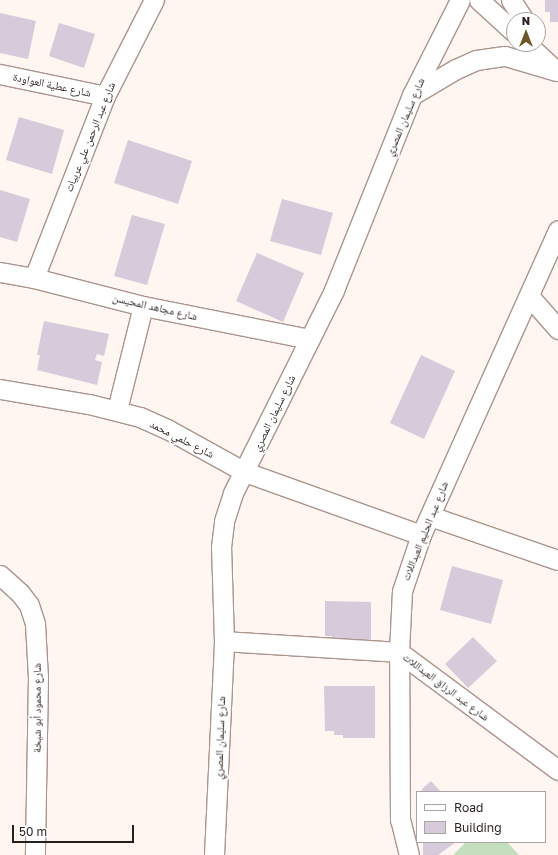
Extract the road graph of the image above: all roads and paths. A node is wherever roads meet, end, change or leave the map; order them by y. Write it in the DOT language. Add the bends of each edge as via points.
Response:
graph roads {
  1 [pos="154,0"];
  2 [pos="460,0"];
  3 [pos="479,0"];
  4 [pos="511,0"];
  5 [pos="519,12"];
  6 [pos="506,25"];
  7 [pos="536,52"];
  8 [pos="544,52"];
  9 [pos="557,72"];
  10 [pos="0,74"];
  11 [pos="412,95"];
  12 [pos="105,96"];
  13 [pos="558,230"];
  14 [pos="0,272"];
  15 [pos="34,278"];
  16 [pos="528,296"];
  17 [pos="143,306"];
  18 [pos="558,329"];
  19 [pos="310,340"];
  20 [pos="0,389"];
  21 [pos="117,410"];
  22 [pos="245,472"];
  23 [pos="430,516"];
  24 [pos="422,535"];
  25 [pos="558,560"];
  26 [pos="0,575"];
  27 [pos="224,641"];
  28 [pos="399,652"];
  29 [pos="558,770"];
  30 [pos="35,855"];
  31 [pos="214,855"];
  32 [pos="409,855"];
  1 -- 12 [label="street, شارع عبد الرحمن علي عربيات"];
  2 -- 11 [label="street, شارع سليمان المصري"];
  3 -- 6 [label="street"];
  4 -- 5 [label="street"];
  7 -- 9 [label="street"];
  8 -- 9 [label="street"];
  9 -- 11 [label="street" via="505,56 483,59 456,69"];
  10 -- 12 [label="street, شارع عطية العواودة"];
  11 -- 19 [label="street, شارع سليمان المصري" via="334,290"];
  12 -- 15 [label="street, شارع عبد الرحمن علي عربيات"];
  13 -- 16 [label="street, شارع عبد الحليم العبداللات"];
  14 -- 15 [label="street, شارع مجاهد المحيسن"];
  15 -- 17 [label="street, شارع مجاهد المحيسن"];
  16 -- 18 [label="street"];
  16 -- 23 [label="street, شارع عبد الحليم العبداللات"];
  17 -- 19 [label="street, شارع مجاهد المحيسن"];
  17 -- 21 [label="street"];
  19 -- 22 [label="street, شارع سليمان المصري"];
  20 -- 21 [label="street, شارع حلمي محمد"];
  21 -- 22 [label="street, شارع حلمي محمد" via="167,429"];
  22 -- 24 [label="street, شارع حلمي محمد"];
  22 -- 27 [label="street, شارع سليمان المصري" via="234,492 224,520 220,547"];
  23 -- 24 [label="street, شارع عبد الحليم العبداللات"];
  23 -- 25 [label="street"];
  24 -- 28 [label="street, شارع عبد الحليم العبداللات" via="402,590"];
  26 -- 30 [label="street, شارع محمود أبو شيخة" via="29,605 35,624 38,677"];
  27 -- 28 [label="street, شارع عبد الرزاق العبداللات"];
  27 -- 31 [label="street, شارع سليمان المصري"];
  28 -- 29 [label="street, شارع عبد الرزاق العبداللات"];
  28 -- 32 [label="street, شارع عبد الحليم العبداللات" via="400,820"];
}
